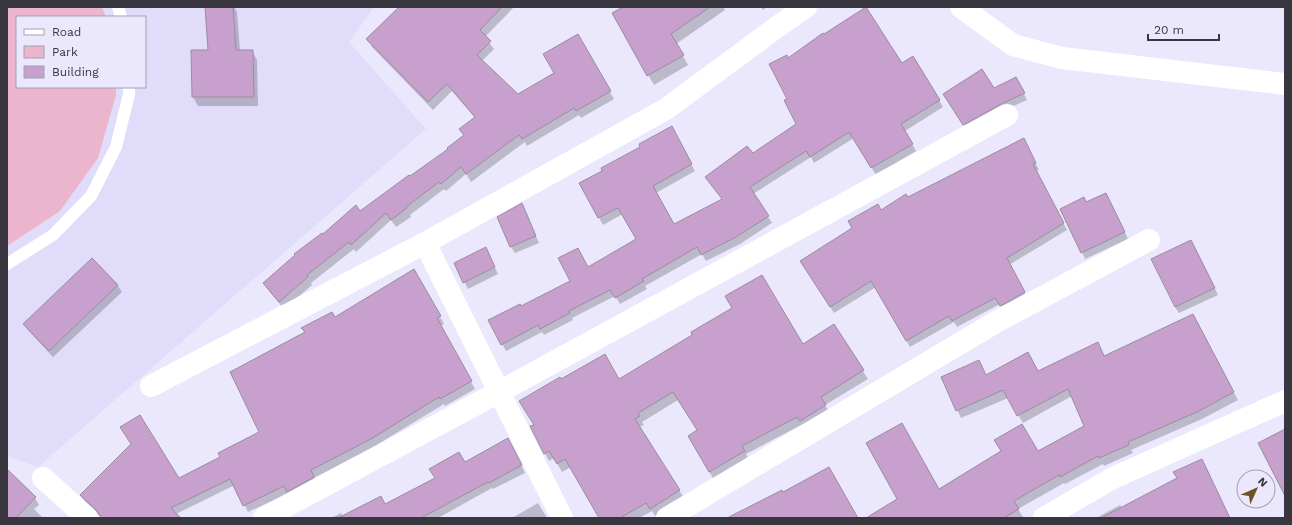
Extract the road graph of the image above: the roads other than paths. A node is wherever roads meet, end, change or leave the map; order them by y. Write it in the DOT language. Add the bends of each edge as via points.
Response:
graph roads {
  1 [pos="806,7"];
  2 [pos="961,7"];
  3 [pos="1285,84"];
  4 [pos="129,88"];
  5 [pos="1007,115"];
  6 [pos="1149,240"];
  7 [pos="425,243"];
  8 [pos="7,264"];
  9 [pos="151,386"];
  10 [pos="499,392"];
  11 [pos="1285,401"];
  12 [pos="43,478"];
  13 [pos="87,518"];
  14 [pos="264,518"];
  15 [pos="562,518"];
  16 [pos="667,518"];
  17 [pos="1044,518"];
  1 -- 7 [label="street" via="666,109"];
  2 -- 3 [label="street" via="1013,45 1062,58"];
  4 -- 8 [label="lane" via="116,148 91,196 53,236"];
  5 -- 10 [label="street"];
  6 -- 16 [label="street" via="996,322"];
  7 -- 9 [label="street"];
  7 -- 10 [label="street"];
  10 -- 14 [label="street"];
  10 -- 15 [label="street"];
  11 -- 17 [label="street" via="1113,478"];
  12 -- 13 [label="street"];
}
